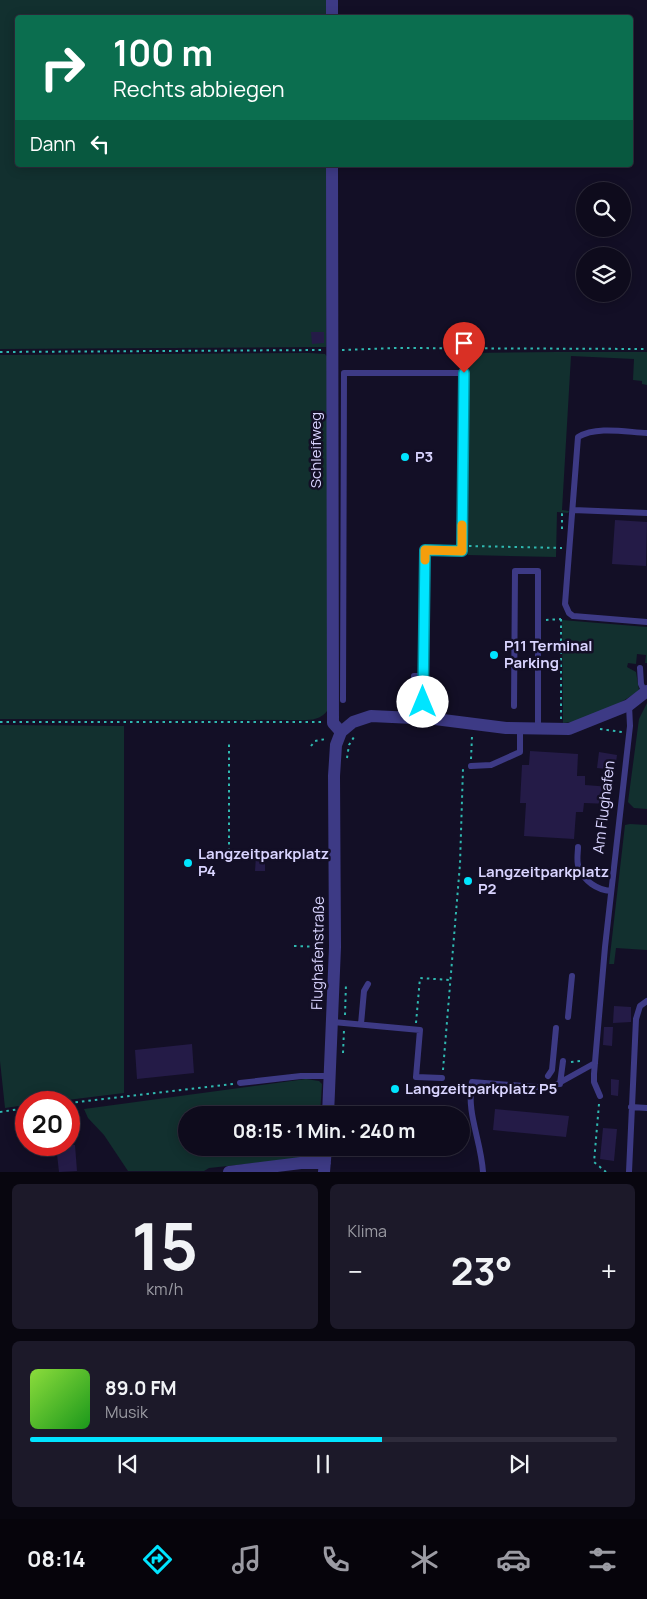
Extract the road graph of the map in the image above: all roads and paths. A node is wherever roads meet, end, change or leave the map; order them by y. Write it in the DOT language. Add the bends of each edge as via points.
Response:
graph roads {
  1 [pos="332,0"];
  2 [pos="332,15"];
  3 [pos="332,167"];
  4 [pos="647,349"];
  5 [pos="333,350"];
  6 [pos="0,352"];
  7 [pos="647,433"];
  8 [pos="573,512"];
  9 [pos="647,513"];
  10 [pos="562,531"];
  11 [pos="562,540"];
  12 [pos="462,546"];
  13 [pos="561,610"];
  14 [pos="538,620"];
  15 [pos="561,620"];
  16 [pos="647,622"];
  17 [pos="640,668"];
  18 [pos="423,676"];
  19 [pos="646,692"];
  20 [pos="343,700"];
  21 [pos="629,705"];
  22 [pos="514,706"];
  23 [pos="418,718"];
  24 [pos="0,722"];
  25 [pos="472,724"];
  26 [pos="561,725"];
  27 [pos="337,728"];
  28 [pos="520,728"];
  29 [pos="538,729"];
  30 [pos="356,736"];
  31 [pos="321,739"];
  32 [pos="229,744"];
  33 [pos="311,746"];
  34 [pos="347,762"];
  35 [pos="463,766"];
  36 [pos="471,766"];
  37 [pos="578,847"];
  38 [pos="229,864"];
  39 [pos="611,891"];
  40 [pos="294,946"];
  41 [pos="325,947"];
  42 [pos="572,976"];
  43 [pos="450,980"];
  44 [pos="368,984"];
  45 [pos="647,1001"];
  46 [pos="568,1018"];
  47 [pos="333,1022"];
  48 [pos="361,1024"];
  49 [pos="556,1028"];
  50 [pos="415,1029"];
  51 [pos="586,1058"];
  52 [pos="566,1061"];
  53 [pos="595,1063"];
  54 [pos="330,1076"];
  55 [pos="548,1076"];
  56 [pos="442,1078"];
  57 [pos="240,1083"];
  58 [pos="560,1084"];
  59 [pos="599,1098"];
  60 [pos="80,1102"];
  61 [pos="328,1106"];
  62 [pos="631,1107"];
  63 [pos="647,1108"];
  64 [pos="15,1110"];
  65 [pos="0,1112"];
  66 [pos="324,1167"];
  67 [pos="229,1172"];
  68 [pos="483,1172"];
  69 [pos="606,1172"];
  70 [pos="629,1172"];
  1 -- 2 [label="street"];
  3 -- 5 [label="street, Schleifweg"];
  4 -- 5 [label="path"];
  5 -- 6 [label="path"];
  5 -- 27 [label="street, Schleifweg"];
  7 -- 8 [label="lane" via="597,431 578,437"];
  8 -- 9 [label="lane"];
  8 -- 10 [label="path" via="562,514"];
  8 -- 16 [label="lane" via="565,604 569,613 573,616"];
  11 -- 12 [label="path" via="562,548"];
  12 -- 18 [label="lane" via="462,551 425,550"];
  12 -- 20 [label="lane" via="464,373 344,373"];
  13 -- 15 [label="path"];
  14 -- 15 [label="path"];
  14 -- 22 [label="lane" via="538,571 515,572"];
  14 -- 29 [label="lane"];
  15 -- 26 [label="path"];
  17 -- 19 [label="lane" via="641,684"];
  18 -- 23 [label="lane"];
  18 -- 23 [label="lane" via="414,676"];
  19 -- 21 [label="street"];
  21 -- 29 [label="street" via="576,728"];
  21 -- 39 [label="lane, Am Flughafen" via="630,726"];
  23 -- 25 [label="street"];
  23 -- 27 [label="street" via="371,716"];
  24 -- 27 [label="path"];
  25 -- 28 [label="street"];
  25 -- 36 [label="path"];
  27 -- 47 [label="street, Flughafenstraße"];
  28 -- 29 [label="street"];
  28 -- 36 [label="lane" via="520,752 491,765"];
  30 -- 34 [label="path" via="349,746"];
  31 -- 33 [label="path"];
  32 -- 38 [label="path"];
  35 -- 43 [label="path" via="460,864"];
  37 -- 39 [label="lane" via="578,867 589,883"];
  39 -- 53 [label="lane, Am Flughafen"];
  40 -- 41 [label="path"];
  42 -- 46 [label="lane"];
  43 -- 50 [label="path" via="420,978"];
  43 -- 56 [label="path"];
  44 -- 48 [label="lane" via="364,991"];
  45 -- 62 [label="lane" via="640,1006 636,1019"];
  47 -- 48 [label="lane"];
  47 -- 54 [label="street, Flughafenstraße"];
  48 -- 50 [label="lane"];
  49 -- 55 [label="lane" via="552,1070"];
  50 -- 56 [label="lane" via="420,1030 416,1077"];
  51 -- 52 [label="path"];
  52 -- 58 [label="lane"];
  53 -- 58 [label="lane"];
  53 -- 59 [label="lane, Am Flughafen" via="594,1082"];
  54 -- 57 [label="lane"];
  54 -- 61 [label="street, Flughafenstraße"];
  57 -- 60 [label="path"];
  58 -- 68 [label="lane" via="550,1088 472,1082 469,1097"];
  59 -- 69 [label="path" via="594,1162"];
  62 -- 63 [label="lane"];
  62 -- 70 [label="lane"];
  64 -- 65 [label="path"];
  66 -- 67 [label="street" via="289,1164"];
}
